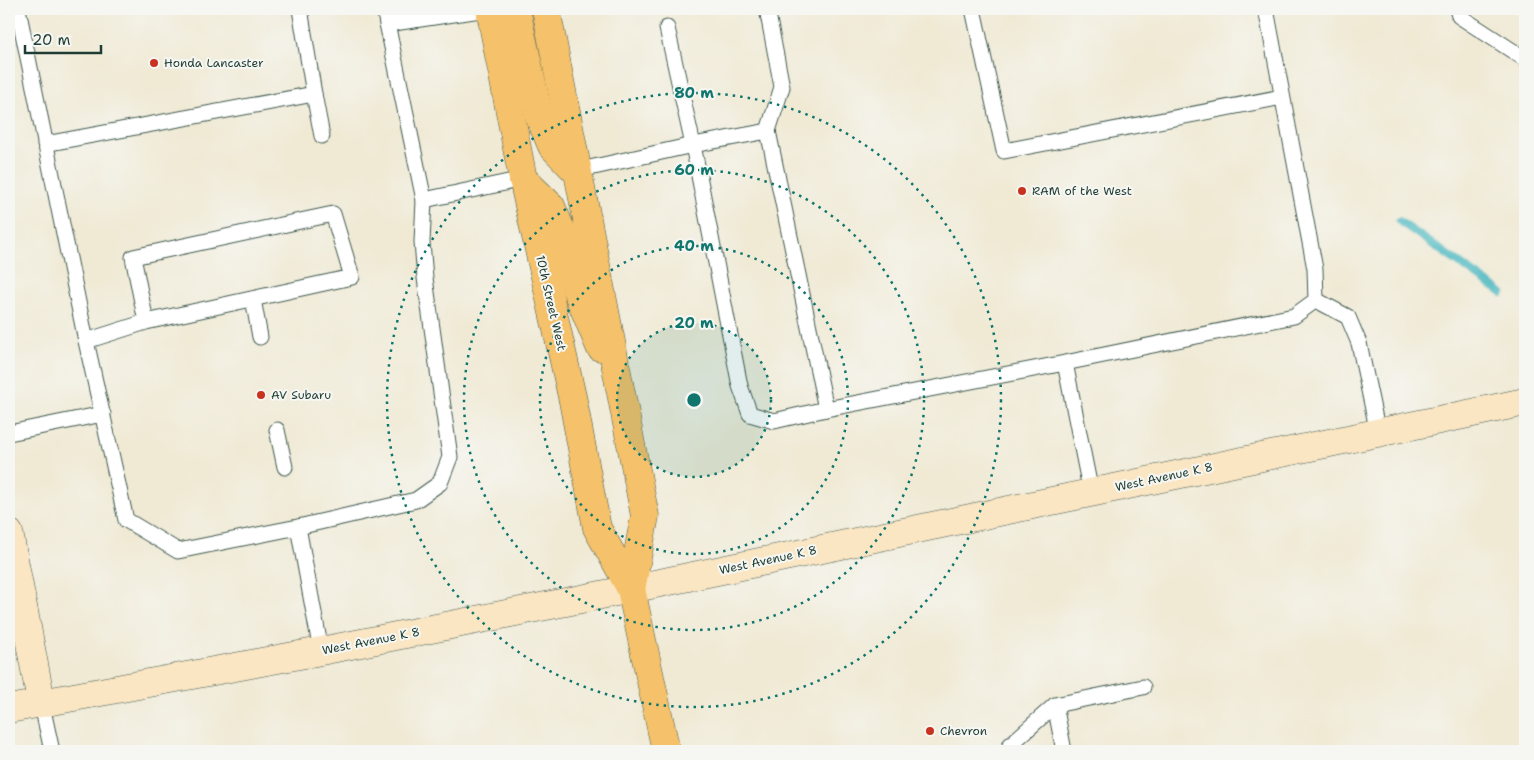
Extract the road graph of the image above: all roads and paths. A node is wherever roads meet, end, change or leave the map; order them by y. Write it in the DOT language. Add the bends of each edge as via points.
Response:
graph roads {
  1 [pos="18,9"];
  2 [pos="300,9"];
  3 [pos="384,9"];
  4 [pos="486,9"];
  5 [pos="490,9"];
  6 [pos="516,9"];
  7 [pos="546,9"];
  8 [pos="767,9"];
  9 [pos="973,9"];
  10 [pos="1266,9"];
  11 [pos="1456,9"];
  12 [pos="387,24"];
  13 [pos="667,28"];
  14 [pos="1525,59"];
  15 [pos="314,94"];
  16 [pos="1282,97"];
  17 [pos="768,131"];
  18 [pos="322,136"];
  19 [pos="45,144"];
  20 [pos="693,146"];
  21 [pos="576,171"];
  22 [pos="523,179"];
  23 [pos="424,200"];
  24 [pos="253,299"];
  25 [pos="1316,300"];
  26 [pos="146,322"];
  27 [pos="260,337"];
  28 [pos="86,341"];
  29 [pos="1065,363"];
  30 [pos="1525,402"];
  31 [pos="624,404"];
  32 [pos="826,409"];
  33 [pos="103,414"];
  34 [pos="277,430"];
  35 [pos="9,433"];
  36 [pos="1378,433"];
  37 [pos="285,467"];
  38 [pos="1091,493"];
  39 [pos="298,527"];
  40 [pos="9,533"];
  41 [pos="631,588"];
  42 [pos="322,651"];
  43 [pos="1143,687"];
  44 [pos="41,702"];
  45 [pos="1055,705"];
  46 [pos="9,709"];
  47 [pos="1010,745"];
  48 [pos="52,751"];
  49 [pos="666,751"];
  50 [pos="1064,751"];
  1 -- 19 [label="lane"];
  2 -- 15 [label="lane"];
  3 -- 12 [label="lane"];
  4 -- 12 [label="lane"];
  5 -- 22 [label="main road, 10th Street West"];
  6 -- 21 [label="main road" via="539,116 552,146"];
  7 -- 21 [label="main road, 10th Street West"];
  8 -- 17 [label="lane" via="782,87"];
  9 -- 16 [label="lane" via="1004,151"];
  10 -- 16 [label="lane"];
  11 -- 14 [label="lane" via="1459,16"];
  12 -- 23 [label="lane"];
  13 -- 20 [label="lane"];
  15 -- 18 [label="lane"];
  15 -- 19 [label="lane"];
  16 -- 25 [label="lane" via="1315,268"];
  17 -- 20 [label="lane"];
  17 -- 32 [label="lane"];
  19 -- 28 [label="lane"];
  20 -- 21 [label="lane"];
  20 -- 32 [label="lane" via="740,386 750,414 774,420"];
  21 -- 31 [label="main road, 10th Street West"];
  22 -- 23 [label="lane"];
  22 -- 31 [label="main road" via="551,206 562,232 576,288"];
  22 -- 41 [label="main road, 10th Street West" via="573,401 597,528"];
  23 -- 39 [label="lane" via="422,242 425,278 450,458 440,482 416,500"];
  24 -- 26 [label="lane"];
  24 -- 26 [label="lane" via="352,277 333,214 133,257"];
  24 -- 27 [label="lane"];
  25 -- 29 [label="lane" via="1294,316"];
  25 -- 36 [label="lane" via="1348,317 1359,343"];
  26 -- 28 [label="lane"];
  28 -- 33 [label="lane"];
  29 -- 32 [label="lane"];
  29 -- 38 [label="lane"];
  30 -- 36 [label="street, West Avenue K 8"];
  31 -- 41 [label="main road, 10th Street West" via="645,516"];
  33 -- 35 [label="lane"];
  33 -- 39 [label="lane" via="126,520 178,551"];
  34 -- 37 [label="lane"];
  36 -- 38 [label="street, West Avenue K 8"];
  38 -- 41 [label="street, West Avenue K 8"];
  39 -- 42 [label="lane"];
  40 -- 44 [label="street"];
  41 -- 42 [label="street, West Avenue K 8"];
  41 -- 49 [label="main road, 10th Street West"];
  42 -- 44 [label="street, West Avenue K 8"];
  43 -- 45 [label="lane"];
  44 -- 46 [label="street, West Avenue K 8"];
  44 -- 48 [label="lane"];
  45 -- 47 [label="lane"];
  45 -- 50 [label="lane"];
}
